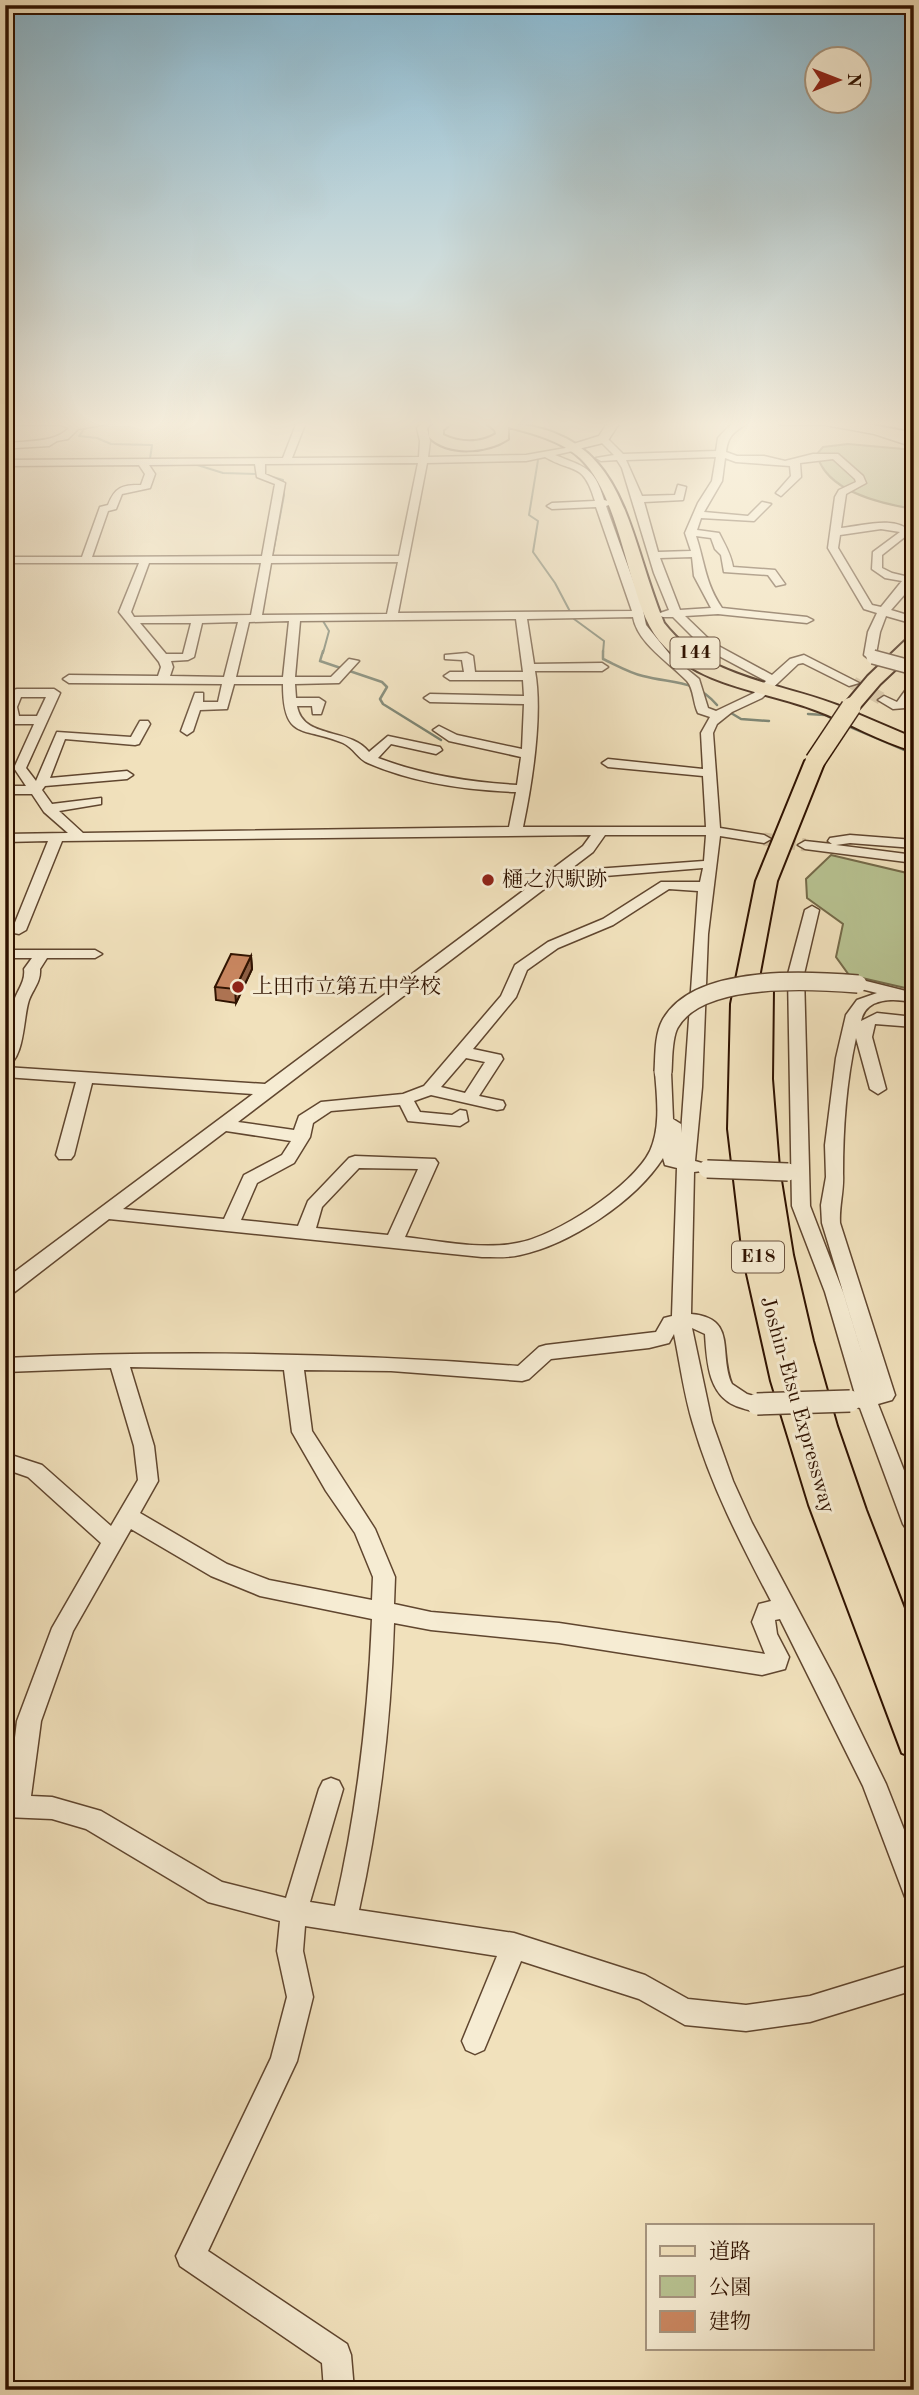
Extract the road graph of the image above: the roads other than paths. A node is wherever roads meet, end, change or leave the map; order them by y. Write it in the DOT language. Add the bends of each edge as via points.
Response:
graph roads {
  1 [pos="95,534"];
  2 [pos="272,534"];
  3 [pos="408,534"];
  4 [pos="610,534"];
  5 [pos="619,534"];
  6 [pos="638,534"];
  7 [pos="647,534"];
  8 [pos="691,534"];
  9 [pos="705,534"];
  10 [pos="836,534"];
  11 [pos="904,534"];
  12 [pos="697,554"];
  13 [pos="653,555"];
  14 [pos="403,559"];
  15 [pos="86,560"];
  16 [pos="145,560"];
  17 [pos="268,560"];
  18 [pos="7,563"];
  19 [pos="780,584"];
  20 [pos="718,611"];
  21 [pos="669,613"];
  22 [pos="888,613"];
  23 [pos="636,614"];
  24 [pos="522,617"];
  25 [pos="392,618"];
  26 [pos="130,620"];
  27 [pos="197,620"];
  28 [pos="250,620"];
  29 [pos="295,620"];
  30 [pos="807,620"];
  31 [pos="914,621"];
  32 [pos="914,642"];
  33 [pos="449,657"];
  34 [pos="163,658"];
  35 [pos="914,658"];
  36 [pos="347,667"];
  37 [pos="602,667"];
  38 [pos="914,668"];
  39 [pos="529,672"];
  40 [pos="450,676"];
  41 [pos="470,676"];
  42 [pos="69,679"];
  43 [pos="162,681"];
  44 [pos="231,681"];
  45 [pos="853,683"];
  46 [pos="771,685"];
  47 [pos="914,687"];
  48 [pos="290,691"];
  49 [pos="330,692"];
  50 [pos="430,698"];
  51 [pos="529,700"];
  52 [pos="884,700"];
  53 [pos="858,709"];
  54 [pos="317,711"];
  55 [pos="716,716"];
  56 [pos="9,718"];
  57 [pos="42,720"];
  58 [pos="144,724"];
  59 [pos="439,730"];
  60 [pos="187,732"];
  61 [pos="914,746"];
  62 [pos="436,750"];
  63 [pos="526,754"];
  64 [pos="370,759"];
  65 [pos="608,763"];
  66 [pos="822,763"];
  67 [pos="5,768"];
  68 [pos="20,768"];
  69 [pos="708,773"];
  70 [pos="127,775"];
  71 [pos="39,786"];
  72 [pos="525,789"];
  73 [pos="5,790"];
  74 [pos="96,801"];
  75 [pos="49,809"];
  76 [pos="515,831"];
  77 [pos="599,831"];
  78 [pos="715,831"];
  79 [pos="57,837"];
  80 [pos="80,837"];
  81 [pos="5,838"];
  82 [pos="764,839"];
  83 [pos="914,844"];
  84 [pos="812,846"];
  85 [pos="914,859"];
  86 [pos="701,864"];
  87 [pos="914,869"];
  88 [pos="552,876"];
  89 [pos="706,887"];
  90 [pos="812,911"];
  91 [pos="19,930"];
  92 [pos="5,954"];
  93 [pos="43,954"];
  94 [pos="95,954"];
  95 [pos="896,992"];
  96 [pos="914,998"];
  97 [pos="13,1001"];
  98 [pos="914,1022"];
  99 [pos="463,1052"];
  100 [pos="5,1062"];
  101 [pos="5,1072"];
  102 [pos="85,1078"];
  103 [pos="878,1089"];
  104 [pos="272,1090"];
  105 [pos="430,1090"];
  106 [pos="470,1097"];
  107 [pos="405,1099"];
  108 [pos="497,1105"];
  109 [pos="666,1108"];
  110 [pos="460,1115"];
  111 [pos="225,1125"];
  112 [pos="302,1137"];
  113 [pos="65,1155"];
  114 [pos="686,1166"];
  115 [pos="793,1172"];
  116 [pos="106,1213"];
  117 [pos="230,1226"];
  118 [pos="304,1233"];
  119 [pos="394,1242"];
  120 [pos="5,1289"];
  121 [pos="681,1321"];
  122 [pos="118,1360"];
  123 [pos="294,1363"];
  124 [pos="5,1365"];
  125 [pos="858,1401"];
  126 [pos="5,1461"];
  127 [pos="129,1517"];
  128 [pos="914,1524"];
  129 [pos="114,1542"];
  130 [pos="786,1608"];
  131 [pos="383,1612"];
  132 [pos="914,1677"];
  133 [pos="914,1742"];
  134 [pos="331,1788"];
  135 [pos="12,1806"];
  136 [pos="914,1888"];
  137 [pos="294,1913"];
  138 [pos="344,1920"];
  139 [pos="514,1946"];
  140 [pos="914,1977"];
  141 [pos="475,2041"];
  142 [pos="339,2390"];
  1 -- 15 [label="street"];
  2 -- 17 [label="street"];
  3 -- 14 [label="street"];
  4 -- 23 [label="street"];
  5 -- 46 [label="highway, 144" via="651,614 667,640 709,670"];
  6 -- 21 [label="highway, 144"];
  7 -- 13 [label="street"];
  8 -- 12 [label="street"];
  9 -- 19 [label="street" via="715,535 726,554 728,570 771,572"];
  10 -- 22 [label="street" via="833,548 862,601"];
  11 -- 22 [label="street" via="877,554 877,569 908,578"];
  12 -- 13 [label="street"];
  12 -- 20 [label="street" via="708,596"];
  13 -- 21 [label="street"];
  14 -- 17 [label="street"];
  14 -- 25 [label="street"];
  15 -- 16 [label="street"];
  15 -- 18 [label="street"];
  16 -- 17 [label="street"];
  16 -- 26 [label="street" via="125,612"];
  17 -- 28 [label="street"];
  20 -- 21 [label="street"];
  20 -- 30 [label="street"];
  21 -- 46 [label="highway, 144" via="679,638 705,661"];
  22 -- 31 [label="street"];
  22 -- 38 [label="street, bridge" via="870,644 870,654"];
  23 -- 24 [label="street"];
  23 -- 55 [label="street" via="643,632 696,686 702,710"];
  24 -- 25 [label="street"];
  24 -- 39 [label="street"];
  25 -- 29 [label="street"];
  26 -- 27 [label="street"];
  26 -- 34 [label="street"];
  27 -- 28 [label="street"];
  27 -- 34 [label="street" via="188,657"];
  28 -- 29 [label="street"];
  28 -- 44 [label="street"];
  29 -- 48 [label="street"];
  32 -- 53 [label="highway, Joshin-Etsu Expressway / E18" via="874,680"];
  33 -- 41 [label="street" via="467,656"];
  34 -- 43 [label="street" via="167,666"];
  35 -- 53 [label="highway, Joshin-Etsu Expressway / E18"];
  36 -- 48 [label="street" via="335,680"];
  37 -- 39 [label="street"];
  39 -- 41 [label="street"];
  39 -- 51 [label="street"];
  40 -- 41 [label="street"];
  42 -- 43 [label="street"];
  43 -- 44 [label="street"];
  44 -- 48 [label="street"];
  44 -- 60 [label="street" via="223,706 197,701"];
  45 -- 46 [label="street" via="804,659 793,661"];
  46 -- 55 [label="street"];
  46 -- 61 [label="highway, 144"];
  47 -- 52 [label="street" via="901,705"];
  48 -- 49 [label="street"];
  48 -- 54 [label="street" via="319,702"];
  48 -- 64 [label="street" via="292,714 298,723 311,733 343,737"];
  50 -- 51 [label="street"];
  51 -- 63 [label="street"];
  53 -- 66 [label="highway, Joshin-Etsu Expressway / E18"];
  55 -- 69 [label="street" via="707,733"];
  56 -- 57 [label="street"];
  56 -- 57 [label="street" via="17,692 54,693"];
  57 -- 68 [label="street"];
  58 -- 71 [label="street" via="135,741 61,735"];
  59 -- 63 [label="street" via="453,738"];
  62 -- 64 [label="street" via="388,740"];
  63 -- 72 [label="street"];
  64 -- 72 [label="street" via="460,786"];
  65 -- 69 [label="street"];
  66 -- 132 [label="highway, Joshin-Etsu Expressway / E18" via="776,900 767,941 758,1072 764,1170 784,1288 819,1421"];
  66 -- 133 [label="highway, Joshin-Etsu Expressway / E18" via="778,839 750,941 739,1070 744,1169 763,1286 797,1422 852,1583"];
  67 -- 68 [label="street"];
  68 -- 71 [label="street"];
  69 -- 78 [label="street"];
  70 -- 71 [label="street"];
  71 -- 73 [label="street"];
  71 -- 75 [label="street"];
  72 -- 76 [label="street"];
  74 -- 75 [label="street"];
  75 -- 80 [label="street"];
  76 -- 77 [label="street"];
  76 -- 80 [label="street"];
  77 -- 78 [label="street"];
  77 -- 88 [label="street" via="588,849"];
  78 -- 82 [label="street"];
  78 -- 89 [label="street"];
  79 -- 80 [label="street"];
  79 -- 81 [label="street"];
  79 -- 91 [label="street"];
  83 -- 84 [label="street" via="850,839"];
  84 -- 85 [label="street"];
  84 -- 87 [label="street"];
  86 -- 88 [label="street"];
  88 -- 104 [label="street"];
  89 -- 99 [label="street" via="666,885 608,922 553,945 520,968 508,998"];
  89 -- 114 [label="street"];
  90 -- 115 [label="street" via="796,974"];
  92 -- 93 [label="street"];
  93 -- 94 [label="street"];
  93 -- 97 [label="street" via="32,970 33,978"];
  95 -- 96 [label="street"];
  95 -- 109 [label="street, bridge" via="858,984 811,982 737,987 691,1001 670,1023 665,1043"];
  95 -- 125 [label="street" via="862,1003 854,1015 833,1145 831,1223 885,1395"];
  97 -- 100 [label="street" via="15,1040"];
  98 -- 103 [label="street" via="868,1021 863,1037"];
  99 -- 105 [label="street"];
  99 -- 106 [label="street" via="495,1059"];
  101 -- 102 [label="street"];
  102 -- 104 [label="street"];
  102 -- 113 [label="street"];
  104 -- 111 [label="street"];
  105 -- 106 [label="street"];
  105 -- 107 [label="street"];
  106 -- 108 [label="street"];
  107 -- 110 [label="street" via="414,1118 460,1121"];
  107 -- 112 [label="street" via="327,1106 306,1120"];
  109 -- 114 [label="street" via="673,1121 671,1161"];
  109 -- 119 [label="street" via="658,1152 648,1167 624,1192 556,1236 523,1249 502,1251"];
  111 -- 112 [label="street"];
  111 -- 116 [label="street"];
  112 -- 117 [label="street" via="288,1159 250,1179"];
  114 -- 115 [label="street, bridge"];
  114 -- 121 [label="street"];
  115 -- 125 [label="street" via="834,1292"];
  116 -- 117 [label="street"];
  116 -- 120 [label="street"];
  117 -- 118 [label="street"];
  118 -- 119 [label="street"];
  118 -- 119 [label="street" via="314,1205 355,1162 429,1163"];
  121 -- 123 [label="street" via="671,1323 662,1338 546,1352 522,1374 391,1364"];
  121 -- 125 [label="street, bridge" via="711,1326 723,1387 742,1403"];
  121 -- 130 [label="street" via="702,1422 723,1481"];
  122 -- 123 [label="street"];
  122 -- 124 [label="street"];
  122 -- 127 [label="street" via="148,1467 148,1481"];
  123 -- 131 [label="street" via="302,1432 364,1529 384,1577"];
  125 -- 128 [label="street"];
  126 -- 129 [label="street" via="35,1471"];
  127 -- 129 [label="street"];
  127 -- 131 [label="street" via="219,1570 268,1589"];
  129 -- 135 [label="street" via="63,1628 29,1721"];
  130 -- 131 [label="street" via="767,1611 762,1619 778,1657 777,1662 762,1664"];
  130 -- 136 [label="street" via="874,1784"];
  131 -- 138 [label="street" via="376,1744"];
  134 -- 137 [label="street"];
  135 -- 137 [label="street" via="52,1808 92,1819 217,1893"];
  137 -- 138 [label="street"];
  137 -- 142 [label="street" via="290,1951 300,1997 284,2061 190,2256 285,2316 336,2355"];
  138 -- 139 [label="street"];
  139 -- 140 [label="street" via="645,1988 685,2012 746,2018 810,2010"];
  139 -- 141 [label="street"];
}
